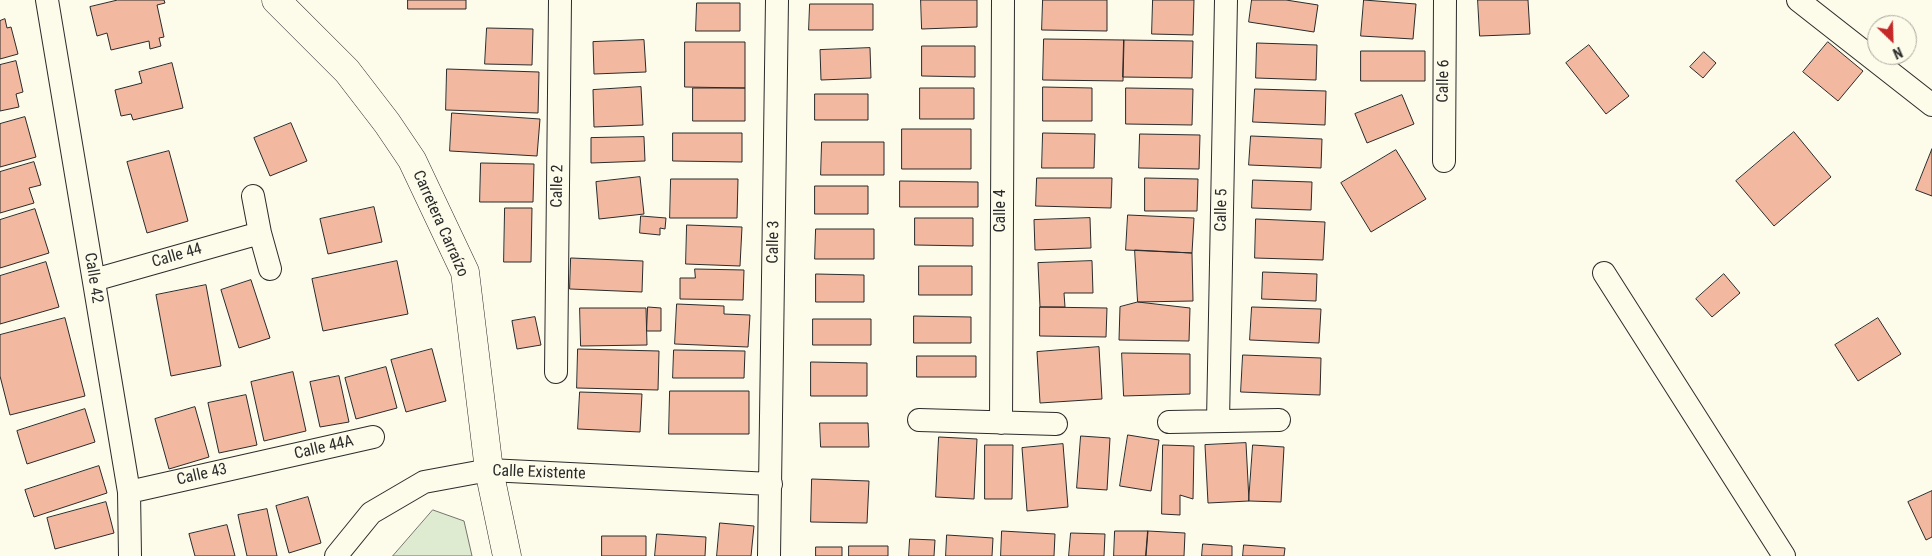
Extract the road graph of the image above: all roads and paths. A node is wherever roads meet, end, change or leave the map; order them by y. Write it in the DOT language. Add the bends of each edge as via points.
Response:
graph roads {
  1 [pos="47,0"];
  2 [pos="276,0"];
  3 [pos="560,0"];
  4 [pos="777,0"];
  5 [pos="1003,0"];
  6 [pos="1226,0"];
  7 [pos="1445,0"];
  8 [pos="1798,0"];
  9 [pos="1932,105"];
  10 [pos="1444,161"];
  11 [pos="253,196"];
  12 [pos="260,232"];
  13 [pos="270,269"];
  14 [pos="1604,273"];
  15 [pos="94,280"];
  16 [pos="556,372"];
  17 [pos="919,420"];
  18 [pos="1279,420"];
  19 [pos="1218,421"];
  20 [pos="1169,422"];
  21 [pos="1001,423"];
  22 [pos="1056,424"];
  23 [pos="373,437"];
  24 [pos="275,459"];
  25 [pos="489,470"];
  26 [pos="771,484"];
  27 [pos="129,492"];
  28 [pos="130,556"];
  29 [pos="336,556"];
  30 [pos="507,556"];
  31 [pos="770,556"];
  32 [pos="1784,556"];
  1 -- 15 [label="street, Calle 42"];
  2 -- 25 [label="street, Carretera Carraízo" via="347,71 387,123 412,160 465,272"];
  3 -- 16 [label="street, Calle 2"];
  4 -- 26 [label="street, Calle 3"];
  5 -- 21 [label="street, Calle 4"];
  6 -- 19 [label="street, Calle 5"];
  7 -- 10 [label="street, Calle 6"];
  8 -- 9 [label="street"];
  11 -- 12 [label="street"];
  12 -- 13 [label="street"];
  12 -- 15 [label="street, Calle 44"];
  14 -- 32 [label="street"];
  15 -- 27 [label="street, Calle 42"];
  17 -- 21 [label="street"];
  18 -- 19 [label="street"];
  19 -- 20 [label="street"];
  21 -- 22 [label="street"];
  23 -- 24 [label="street, Calle 44A"];
  24 -- 27 [label="street, Calle 43"];
  25 -- 26 [label="street, Calle Existente"];
  25 -- 29 [label="street, Calle Existente" via="424,482 371,514"];
  25 -- 30 [label="street, Carretera Carraízo"];
  26 -- 31 [label="street, Calle 3"];
  27 -- 28 [label="street, Calle 42"];
}
